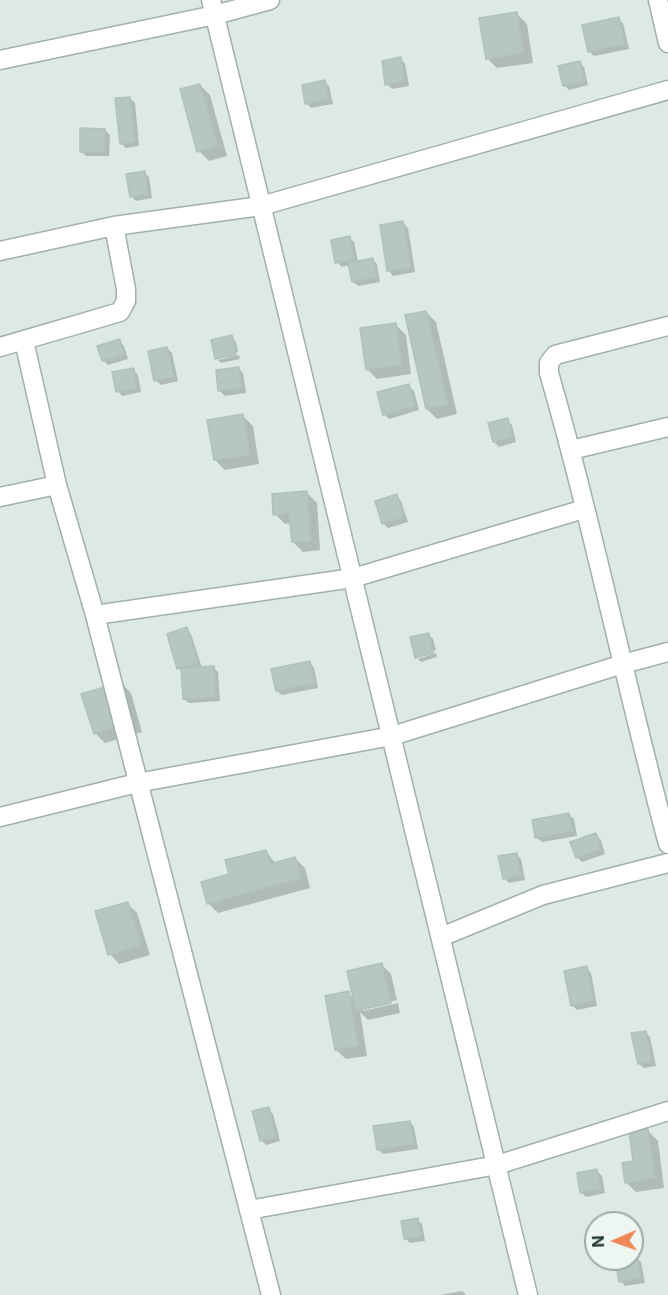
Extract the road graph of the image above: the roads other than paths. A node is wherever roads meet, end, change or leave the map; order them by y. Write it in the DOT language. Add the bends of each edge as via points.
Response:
graph roads {
  1 [pos="270,0"];
  2 [pos="658,0"];
  3 [pos="213,8"];
  4 [pos="668,43"];
  5 [pos="0,60"];
  6 [pos="668,90"];
  7 [pos="261,206"];
  8 [pos="114,225"];
  9 [pos="0,251"];
  10 [pos="668,326"];
  11 [pos="24,341"];
  12 [pos="0,348"];
  13 [pos="668,427"];
  14 [pos="571,450"];
  15 [pos="57,485"];
  16 [pos="0,497"];
  17 [pos="584,509"];
  18 [pos="353,578"];
  19 [pos="95,615"];
  20 [pos="668,652"];
  21 [pos="623,664"];
  22 [pos="392,736"];
  23 [pos="137,783"];
  24 [pos="0,817"];
  25 [pos="668,844"];
  26 [pos="668,862"];
  27 [pos="441,937"];
  28 [pos="668,1110"];
  29 [pos="497,1165"];
  30 [pos="249,1210"];
  31 [pos="270,1295"];
  32 [pos="528,1295"];
  1 -- 3 [label="street"];
  2 -- 4 [label="street"];
  3 -- 5 [label="street"];
  3 -- 7 [label="street"];
  6 -- 7 [label="street"];
  7 -- 8 [label="street"];
  7 -- 18 [label="street"];
  8 -- 9 [label="street"];
  8 -- 11 [label="street" via="126,289 126,301 120,312"];
  10 -- 14 [label="street" via="555,355 549,363 549,373"];
  11 -- 12 [label="street"];
  11 -- 15 [label="street"];
  13 -- 14 [label="street"];
  14 -- 17 [label="street"];
  15 -- 16 [label="street"];
  15 -- 19 [label="street"];
  17 -- 18 [label="street"];
  17 -- 21 [label="street"];
  18 -- 19 [label="street"];
  18 -- 22 [label="street"];
  19 -- 23 [label="street"];
  20 -- 21 [label="street"];
  21 -- 22 [label="street"];
  21 -- 25 [label="street"];
  22 -- 23 [label="street"];
  22 -- 27 [label="street"];
  23 -- 24 [label="street"];
  23 -- 30 [label="street"];
  26 -- 27 [label="street" via="543,895"];
  27 -- 29 [label="street"];
  28 -- 29 [label="street"];
  29 -- 30 [label="street"];
  29 -- 32 [label="street"];
  30 -- 31 [label="street"];
}
